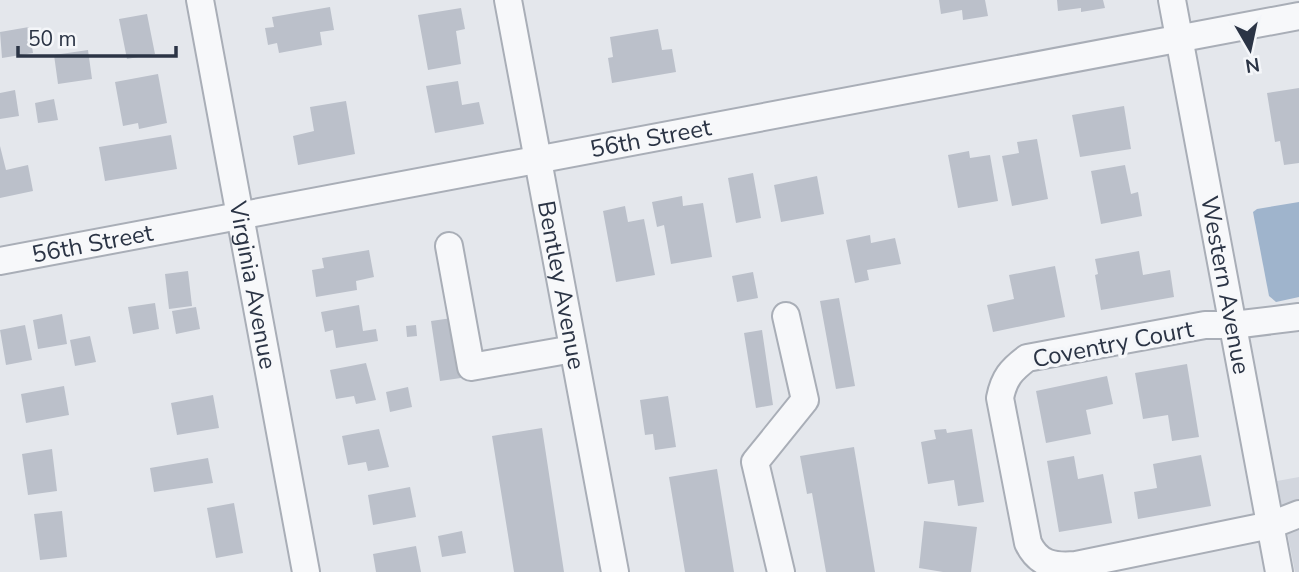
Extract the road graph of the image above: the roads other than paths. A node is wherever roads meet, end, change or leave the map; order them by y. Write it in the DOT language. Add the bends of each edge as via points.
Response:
graph roads {
  1 [pos="200,0"];
  2 [pos="508,0"];
  3 [pos="1172,0"];
  4 [pos="1299,16"];
  5 [pos="1180,39"];
  6 [pos="538,160"];
  7 [pos="240,216"];
  8 [pos="449,246"];
  9 [pos="0,261"];
  10 [pos="786,316"];
  11 [pos="1299,317"];
  12 [pos="1233,325"];
  13 [pos="573,349"];
  14 [pos="1299,514"];
  15 [pos="1271,525"];
  16 [pos="306,572"];
  17 [pos="615,572"];
  18 [pos="781,572"];
  19 [pos="1279,572"];
  1 -- 7 [label="street, Virginia Avenue"];
  2 -- 6 [label="street, Bentley Avenue"];
  3 -- 5 [label="street, Western Avenue"];
  4 -- 5 [label="street, 56th Street"];
  5 -- 6 [label="street, 56th Street"];
  5 -- 12 [label="street, Western Avenue"];
  6 -- 7 [label="street, 56th Street"];
  6 -- 13 [label="street, Bentley Avenue"];
  7 -- 9 [label="street, 56th Street"];
  7 -- 16 [label="street, Virginia Avenue"];
  8 -- 13 [label="street" via="471,367"];
  10 -- 18 [label="street" via="804,400 755,462"];
  11 -- 12 [label="street"];
  12 -- 15 [label="street, Western Avenue"];
  12 -- 15 [label="street, Coventry Court" via="1205,325 1027,358 1011,370 1000,398 1013,473 1033,554 1058,566"];
  13 -- 17 [label="street, Bentley Avenue"];
  14 -- 15 [label="street"];
  15 -- 19 [label="street, Western Avenue"];
}
